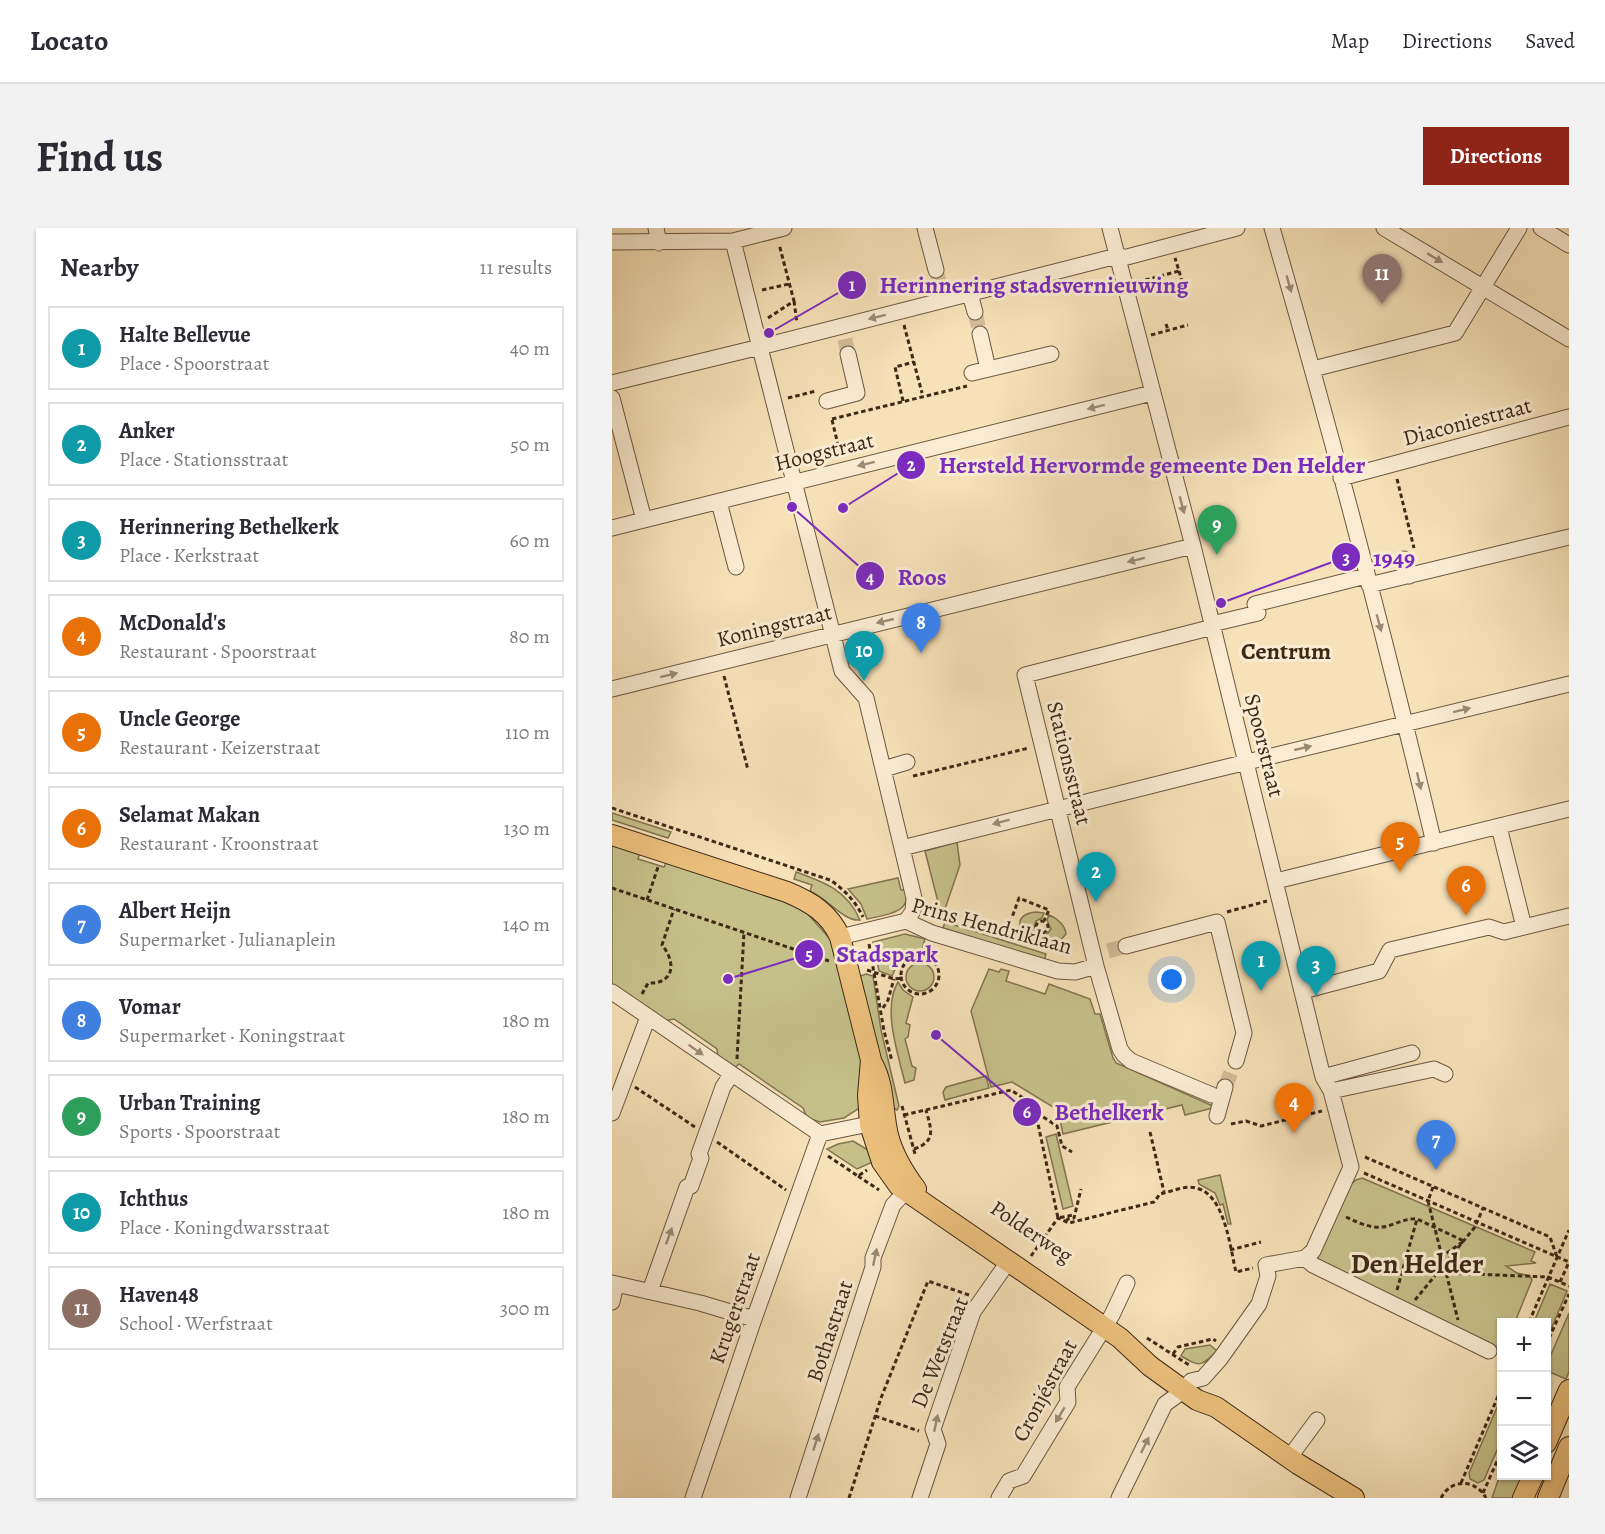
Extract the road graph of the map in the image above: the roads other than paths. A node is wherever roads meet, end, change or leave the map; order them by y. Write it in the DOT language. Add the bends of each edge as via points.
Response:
graph roads {
  1 [pos="925,228"];
  2 [pos="1110,228"];
  3 [pos="1237,228"];
  4 [pos="1272,228"];
  5 [pos="1384,228"];
  6 [pos="1519,228"];
  7 [pos="1541,228"];
  8 [pos="780,229"];
  9 [pos="658,236"];
  10 [pos="733,241"];
  11 [pos="612,242"];
  12 [pos="1569,245"];
  13 [pos="1117,255"];
  14 [pos="936,270"];
  15 [pos="1484,287"];
  16 [pos="970,294"];
  17 [pos="975,312"];
  18 [pos="980,334"];
  19 [pos="1569,339"];
  20 [pos="845,340"];
  21 [pos="760,347"];
  22 [pos="1051,354"];
  23 [pos="988,369"];
  24 [pos="1313,369"];
  25 [pos="972,379"];
  26 [pos="612,383"];
  27 [pos="1152,393"];
  28 [pos="826,395"];
  29 [pos="612,398"];
  30 [pos="1569,417"];
  31 [pos="1341,478"];
  32 [pos="795,481"];
  33 [pos="717,502"];
  34 [pos="644,520"];
  35 [pos="612,528"];
  36 [pos="1569,537"];
  37 [pos="1193,546"];
  38 [pos="1404,559"];
  39 [pos="736,567"];
  40 [pos="1417,574"];
  41 [pos="1367,580"];
  42 [pos="1213,626"];
  43 [pos="832,633"];
  44 [pos="1569,684"];
  45 [pos="612,689"];
  46 [pos="1406,724"];
  47 [pos="905,757"];
  48 [pos="1246,762"];
  49 [pos="882,764"];
  50 [pos="1058,808"];
  51 [pos="1569,810"];
  52 [pos="1498,827"];
  53 [pos="612,835"];
  54 [pos="1434,843"];
  55 [pos="902,848"];
  56 [pos="1276,881"];
  57 [pos="1567,916"];
  58 [pos="906,921"];
  59 [pos="1524,927"];
  60 [pos="840,937"];
  61 [pos="1126,946"];
  62 [pos="1099,957"];
  63 [pos="1310,989"];
  64 [pos="612,992"];
  65 [pos="642,1013"];
  66 [pos="1412,1053"];
  67 [pos="1236,1061"];
  68 [pos="1445,1074"];
  69 [pos="731,1075"];
  70 [pos="1323,1077"];
  71 [pos="617,1084"];
  72 [pos="1225,1087"];
  73 [pos="1331,1091"];
  74 [pos="1212,1095"];
  75 [pos="612,1113"];
  76 [pos="1217,1116"];
  77 [pos="878,1123"];
  78 [pos="820,1134"];
  79 [pos="905,1193"];
  80 [pos="1016,1258"];
  81 [pos="1305,1258"];
  82 [pos="1127,1283"];
  83 [pos="614,1284"];
  84 [pos="650,1291"];
  85 [pos="612,1302"];
  86 [pos="754,1319"];
  87 [pos="1112,1333"];
  88 [pos="1489,1351"];
  89 [pos="1187,1386"];
  90 [pos="1569,1390"];
  91 [pos="1317,1420"];
  92 [pos="1551,1431"];
  93 [pos="1569,1447"];
  94 [pos="1294,1461"];
  95 [pos="1531,1480"];
  96 [pos="693,1498"];
  97 [pos="798,1498"];
  98 [pos="920,1498"];
  99 [pos="999,1498"];
  100 [pos="1119,1498"];
  101 [pos="1332,1498"];
  102 [pos="1354,1498"];
  103 [pos="1524,1498"];
  104 [pos="1548,1498"];
  1 -- 14 [label="street"];
  2 -- 13 [label="street, Spoorstraat"];
  3 -- 13 [label="street" via="1127,257"];
  4 -- 24 [label="street, one-way"];
  5 -- 15 [label="street, one-way"];
  6 -- 15 [label="street"];
  7 -- 12 [label="street"];
  8 -- 10 [label="street"];
  9 -- 10 [label="street"];
  9 -- 11 [label="street"];
  10 -- 21 [label="street"];
  13 -- 16 [label="street"];
  13 -- 27 [label="street, Spoorstraat"];
  15 -- 19 [label="street"];
  15 -- 24 [label="street" via="1455,333"];
  16 -- 17 [label="street"];
  16 -- 20 [label="street, one-way" via="942,293"];
  18 -- 23 [label="street"];
  20 -- 21 [label="street" via="801,336"];
  20 -- 28 [label="street" via="858,393"];
  21 -- 26 [label="street"];
  21 -- 32 [label="street"];
  22 -- 23 [label="street"];
  23 -- 25 [label="street"];
  24 -- 31 [label="street"];
  27 -- 32 [label="street, Hoogstraat, one-way"];
  27 -- 37 [label="street, Spoorstraat, one-way"];
  29 -- 34 [label="street"];
  30 -- 31 [label="street, Diaconiestraat"];
  31 -- 41 [label="street"];
  32 -- 33 [label="street, Hoogstraat"];
  32 -- 43 [label="street"];
  33 -- 34 [label="street, Hoogstraat"];
  33 -- 39 [label="street"];
  34 -- 35 [label="street, Hoogstraat"];
  36 -- 40 [label="street"];
  37 -- 42 [label="street, Spoorstraat"];
  37 -- 43 [label="street, Koningstraat, one-way"];
  38 -- 40 [label="street"];
  40 -- 41 [label="street"];
  41 -- 42 [label="street" via="1348,580 1255,604 1258,613"];
  41 -- 46 [label="street, one-way"];
  42 -- 48 [label="street, Spoorstraat"];
  42 -- 50 [label="street, Stationsstraat" via="1025,675"];
  45 -- 43 [label="street, Koningstraat, one-way"];
  43 -- 49 [label="street" via="842,671 866,698"];
  46 -- 44 [label="street, one-way"];
  48 -- 46 [label="street, one-way"];
  46 -- 54 [label="street, one-way"];
  47 -- 49 [label="street"];
  48 -- 50 [label="street"];
  48 -- 56 [label="street, Spoorstraat"];
  49 -- 55 [label="street"];
  50 -- 55 [label="street, one-way"];
  50 -- 62 [label="street, Stationsstraat"];
  51 -- 52 [label="street"];
  52 -- 54 [label="street"];
  52 -- 59 [label="street"];
  53 -- 60 [label="main road" via="805,899 830,920"];
  54 -- 56 [label="street"];
  55 -- 58 [label="street" via="914,898 913,911"];
  56 -- 63 [label="street, Spoorstraat"];
  57 -- 59 [label="street"];
  58 -- 60 [label="street, Prins Hendriklaan"];
  58 -- 62 [label="street, Prins Hendriklaan" via="932,933 1058,971 1075,972"];
  59 -- 63 [label="street" via="1504,932 1489,927 1390,950 1379,971"];
  60 -- 77 [label="main road" via="871,1060 868,1095"];
  61 -- 67 [label="street" via="1217,922 1244,1033"];
  62 -- 74 [label="street, Stationsstraat" via="1124,1055"];
  63 -- 70 [label="street, Spoorstraat"];
  64 -- 65 [label="street"];
  65 -- 69 [label="street, one-way"];
  65 -- 71 [label="street"];
  66 -- 70 [label="street"];
  68 -- 73 [label="street" via="1434,1069"];
  69 -- 78 [label="street"];
  84 -- 69 [label="street, one-way"];
  70 -- 73 [label="street, Spoorstraat"];
  71 -- 75 [label="street"];
  72 -- 76 [label="street"];
  73 -- 81 [label="street, Spoorstraat" via="1352,1167 1313,1251"];
  77 -- 78 [label="street"];
  77 -- 79 [label="main road, Polderweg" via="897,1156 890,1174"];
  78 -- 86 [label="street, Krugerstraat"];
  79 -- 80 [label="main road, Polderweg"];
  97 -- 79 [label="street, Bothastraat, one-way" via="873,1258 893,1205"];
  80 -- 87 [label="main road, Polderweg"];
  98 -- 80 [label="street, De Wetstraat, one-way" via="938,1444 933,1429 973,1312"];
  81 -- 88 [label="street"];
  81 -- 89 [label="street" via="1266,1265 1268,1276 1259,1304 1203,1378"];
  82 -- 87 [label="street, Cronjéstraat" via="1112,1316"];
  83 -- 84 [label="street"];
  83 -- 85 [label="street"];
  84 -- 86 [label="street"];
  86 -- 96 [label="street, Krugerstraat"];
  87 -- 89 [label="main road, Polderweg" via="1150,1366"];
  87 -- 99 [label="street, Cronjéstraat, one-way" via="1067,1387 1068,1402 1023,1476 1009,1481"];
  89 -- 94 [label="main road, Polderweg" via="1197,1400 1216,1407"];
  100 -- 89 [label="street, one-way" via="1165,1404"];
  90 -- 92 [label="main road"];
  91 -- 94 [label="street"];
  93 -- 104 [label="main road"];
  94 -- 101 [label="main road, Polderweg"];
  94 -- 102 [label="main road, Polderweg"];
  95 -- 103 [label="main road"];
}
